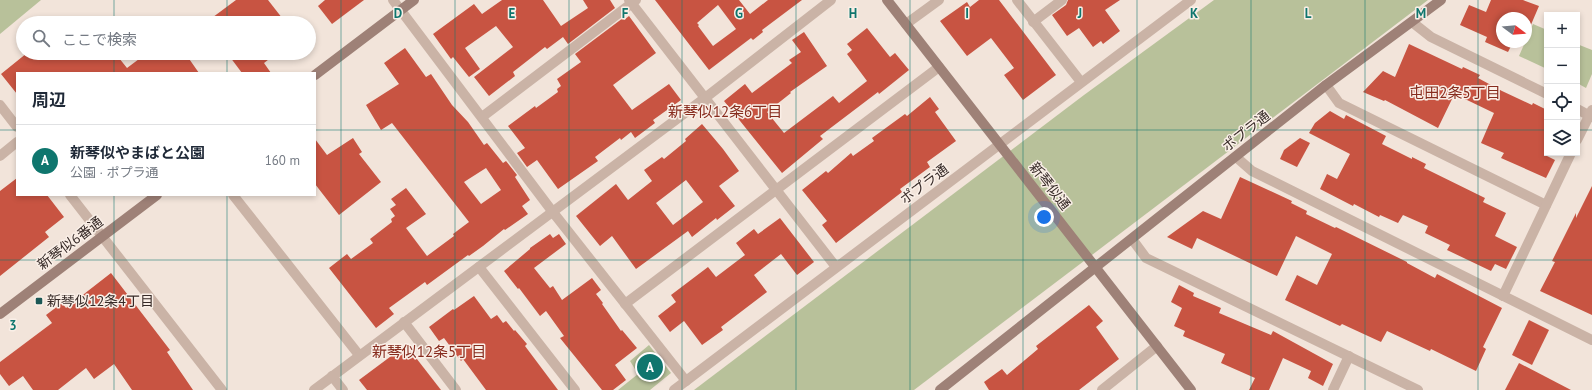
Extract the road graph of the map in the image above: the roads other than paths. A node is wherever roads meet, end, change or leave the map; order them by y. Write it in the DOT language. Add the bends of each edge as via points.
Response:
graph roads {
  1 [pos="393,0"];
  2 [pos="414,0"];
  3 [pos="831,0"];
  4 [pos="887,0"];
  5 [pos="939,0"];
  6 [pos="1016,0"];
  7 [pos="1062,0"];
  8 [pos="1190,0"];
  9 [pos="1441,0"];
  10 [pos="633,1"];
  11 [pos="401,10"];
  12 [pos="1033,22"];
  13 [pos="1412,22"];
  14 [pos="906,24"];
  15 [pos="939,67"];
  16 [pos="316,74"];
  17 [pos="1081,82"];
  18 [pos="1326,85"];
  19 [pos="1544,93"];
  20 [pos="705,98"];
  21 [pos="0,105"];
  22 [pos="1580,110"];
  23 [pos="1591,114"];
  24 [pos="482,117"];
  25 [pos="16,126"];
  26 [pos="1580,134"];
  27 [pos="16,143"];
  28 [pos="1000,144"];
  29 [pos="0,156"];
  30 [pos="1570,156"];
  31 [pos="1236,157"];
  32 [pos="776,189"];
  33 [pos="71,196"];
  34 [pos="156,196"];
  35 [pos="234,196"];
  36 [pos="1546,205"];
  37 [pos="552,211"];
  38 [pos="102,236"];
  39 [pos="1132,239"];
  40 [pos="479,267"];
  41 [pos="836,267"];
  42 [pos="1095,267"];
  43 [pos="1502,296"];
  44 [pos="625,304"];
  45 [pos="0,314"];
  46 [pos="404,322"];
  47 [pos="1592,340"];
  48 [pos="1157,346"];
  49 [pos="359,355"];
  50 [pos="1349,356"];
  51 [pos="332,376"];
  52 [pos="686,381"];
  53 [pos="222,390"];
  54 [pos="314,390"];
  55 [pos="343,390"];
  56 [pos="456,390"];
  57 [pos="575,390"];
  58 [pos="674,390"];
  59 [pos="940,390"];
  60 [pos="1102,390"];
  61 [pos="1191,390"];
  62 [pos="1333,390"];
  63 [pos="1418,390"];
  1 -- 11 [label="street"];
  2 -- 11 [label="street"];
  3 -- 20 [label="street"];
  4 -- 14 [label="street, 新琴似通"];
  5 -- 14 [label="street"];
  6 -- 12 [label="street"];
  7 -- 12 [label="street"];
  8 -- 17 [label="street, ポプラ通"];
  9 -- 13 [label="street, ポプラ通"];
  10 -- 20 [label="street"];
  10 -- 24 [label="street"];
  11 -- 16 [label="street"];
  11 -- 24 [label="street"];
  12 -- 17 [label="street"];
  13 -- 18 [label="street, ポプラ通"];
  13 -- 19 [label="street" via="1431,37"];
  14 -- 15 [label="street, 新琴似通"];
  15 -- 28 [label="street, 新琴似通"];
  15 -- 32 [label="street"];
  17 -- 28 [label="street, ポプラ通"];
  18 -- 31 [label="street, ポプラ通"];
  18 -- 36 [label="street" via="1339,103"];
  20 -- 32 [label="street"];
  20 -- 37 [label="street"];
  21 -- 25 [label="street"];
  22 -- 23 [label="street"];
  23 -- 26 [label="street"];
  24 -- 37 [label="street"];
  27 -- 29 [label="street"];
  28 -- 41 [label="street, ポプラ通"];
  28 -- 42 [label="street, 新琴似通"];
  30 -- 36 [label="street"];
  31 -- 39 [label="street, ポプラ通"];
  31 -- 43 [label="street" via="1252,171"];
  32 -- 41 [label="street"];
  32 -- 44 [label="street"];
  33 -- 38 [label="street"];
  34 -- 38 [label="street, 新琴似6番通"];
  35 -- 49 [label="street"];
  36 -- 43 [label="street"];
  37 -- 40 [label="street"];
  37 -- 44 [label="street"];
  38 -- 45 [label="street, 新琴似6番通"];
  38 -- 53 [label="street"];
  39 -- 42 [label="street, ポプラ通"];
  39 -- 50 [label="street" via="1146,258"];
  40 -- 46 [label="street"];
  40 -- 57 [label="street"];
  41 -- 52 [label="street, ポプラ通"];
  42 -- 48 [label="street, 新琴似通"];
  42 -- 59 [label="street, ポプラ通"];
  43 -- 47 [label="street"];
  44 -- 52 [label="street"];
  46 -- 49 [label="street"];
  46 -- 56 [label="street"];
  48 -- 60 [label="street"];
  48 -- 61 [label="street, 新琴似通"];
  49 -- 51 [label="street"];
  50 -- 62 [label="street"];
  50 -- 63 [label="street"];
  51 -- 54 [label="street"];
  51 -- 55 [label="street"];
  52 -- 58 [label="street, ポプラ通"];
}
